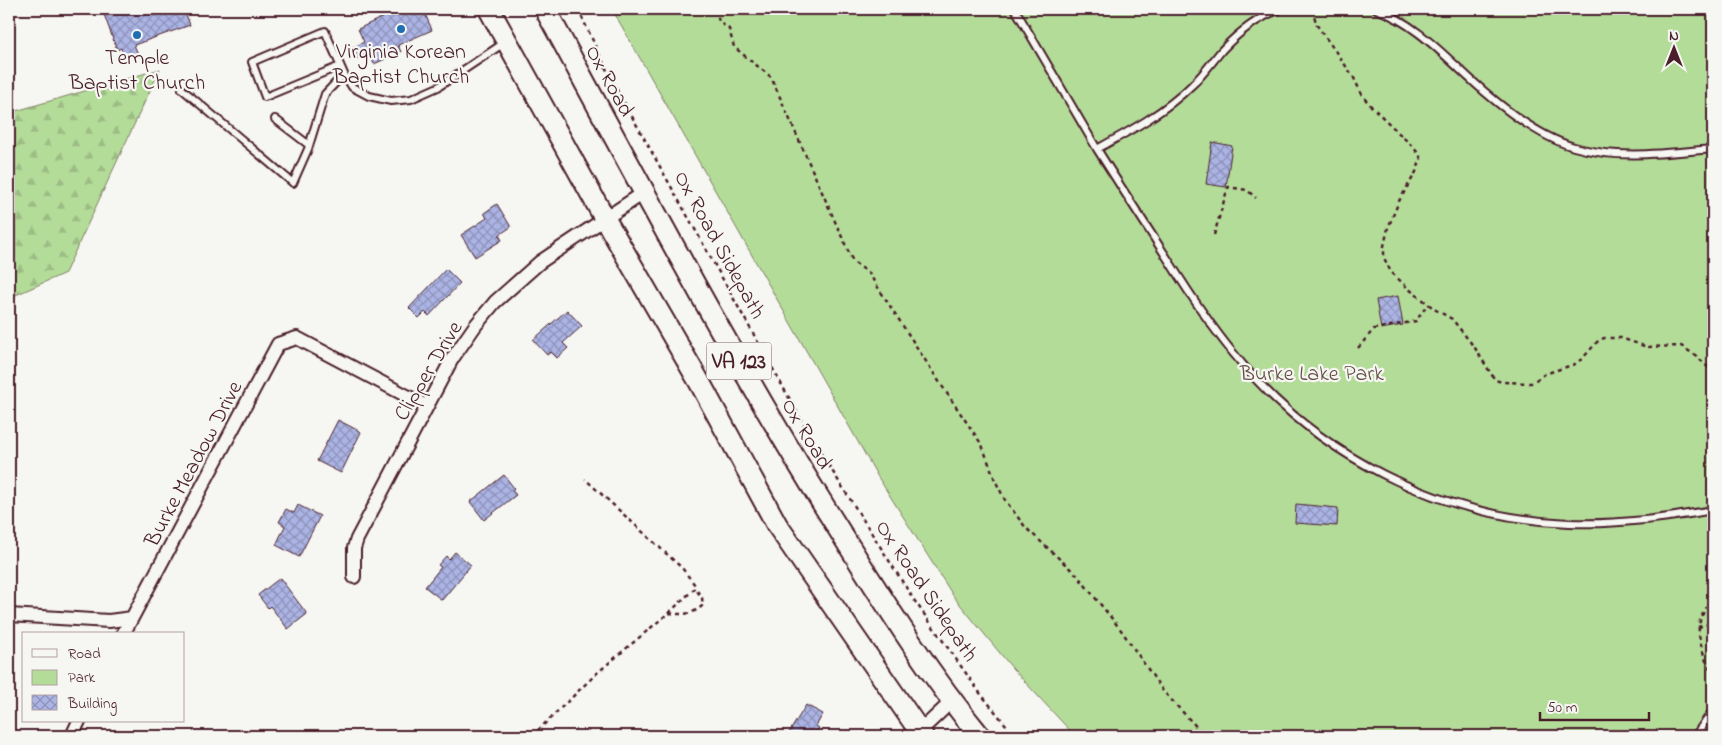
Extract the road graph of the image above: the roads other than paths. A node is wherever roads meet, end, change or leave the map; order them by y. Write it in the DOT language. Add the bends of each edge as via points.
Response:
graph roads {
  1 [pos="489,9"];
  2 [pos="545,9"];
  3 [pos="1015,9"];
  4 [pos="1281,9"];
  5 [pos="1376,9"];
  6 [pos="507,41"];
  7 [pos="340,66"];
  8 [pos="344,74"];
  9 [pos="182,90"];
  10 [pos="275,118"];
  11 [pos="309,145"];
  12 [pos="1097,149"];
  13 [pos="1713,149"];
  14 [pos="645,192"];
  15 [pos="605,219"];
  16 [pos="426,406"];
  17 [pos="1713,510"];
  18 [pos="354,577"];
  19 [pos="9,615"];
  20 [pos="132,618"];
  21 [pos="125,632"];
  22 [pos="952,702"];
  23 [pos="1713,710"];
  24 [pos="79,722"];
  25 [pos="919,735"];
  26 [pos="72,736"];
  27 [pos="980,736"];
  28 [pos="1695,736"];
  1 -- 6 [label="highway, VA 123"];
  2 -- 14 [label="highway, Ox Road / VA 123"];
  3 -- 12 [label="lane"];
  4 -- 12 [label="lane" via="1231,41 1170,106"];
  5 -- 13 [label="lane" via="1410,26 1491,97 1533,127 1564,143 1622,154"];
  6 -- 8 [label="lane" via="438,87 411,99 390,101 369,96 352,87"];
  6 -- 15 [label="highway, VA 123"];
  7 -- 7 [label="lane" via="265,97 252,62 325,31"];
  7 -- 8 [label="lane"];
  8 -- 11 [label="lane" via="325,94"];
  9 -- 11 [label="lane" via="293,183"];
  10 -- 11 [label="lane"];
  12 -- 17 [label="lane" via="1203,314 1234,355 1289,411 1359,462 1433,497 1463,507 1533,520 1606,523"];
  14 -- 15 [label="street, Clipper Drive"];
  14 -- 22 [label="highway, Ox Road / VA 123" via="791,453 903,631"];
  15 -- 16 [label="street, Clipper Drive" via="540,262 495,302 452,358"];
  15 -- 25 [label="highway, VA 123" via="777,525"];
  16 -- 18 [label="street, Clipper Drive" via="357,539"];
  16 -- 20 [label="street, Burke Meadow Drive" via="297,338 278,344"];
  19 -- 20 [label="street" via="109,621"];
  20 -- 21 [label="street, Burke Meadow Drive"];
  22 -- 25 [label="street"];
  22 -- 27 [label="highway, Ox Road / VA 123"];
  23 -- 28 [label="lane"];
  24 -- 26 [label="street"];
}
